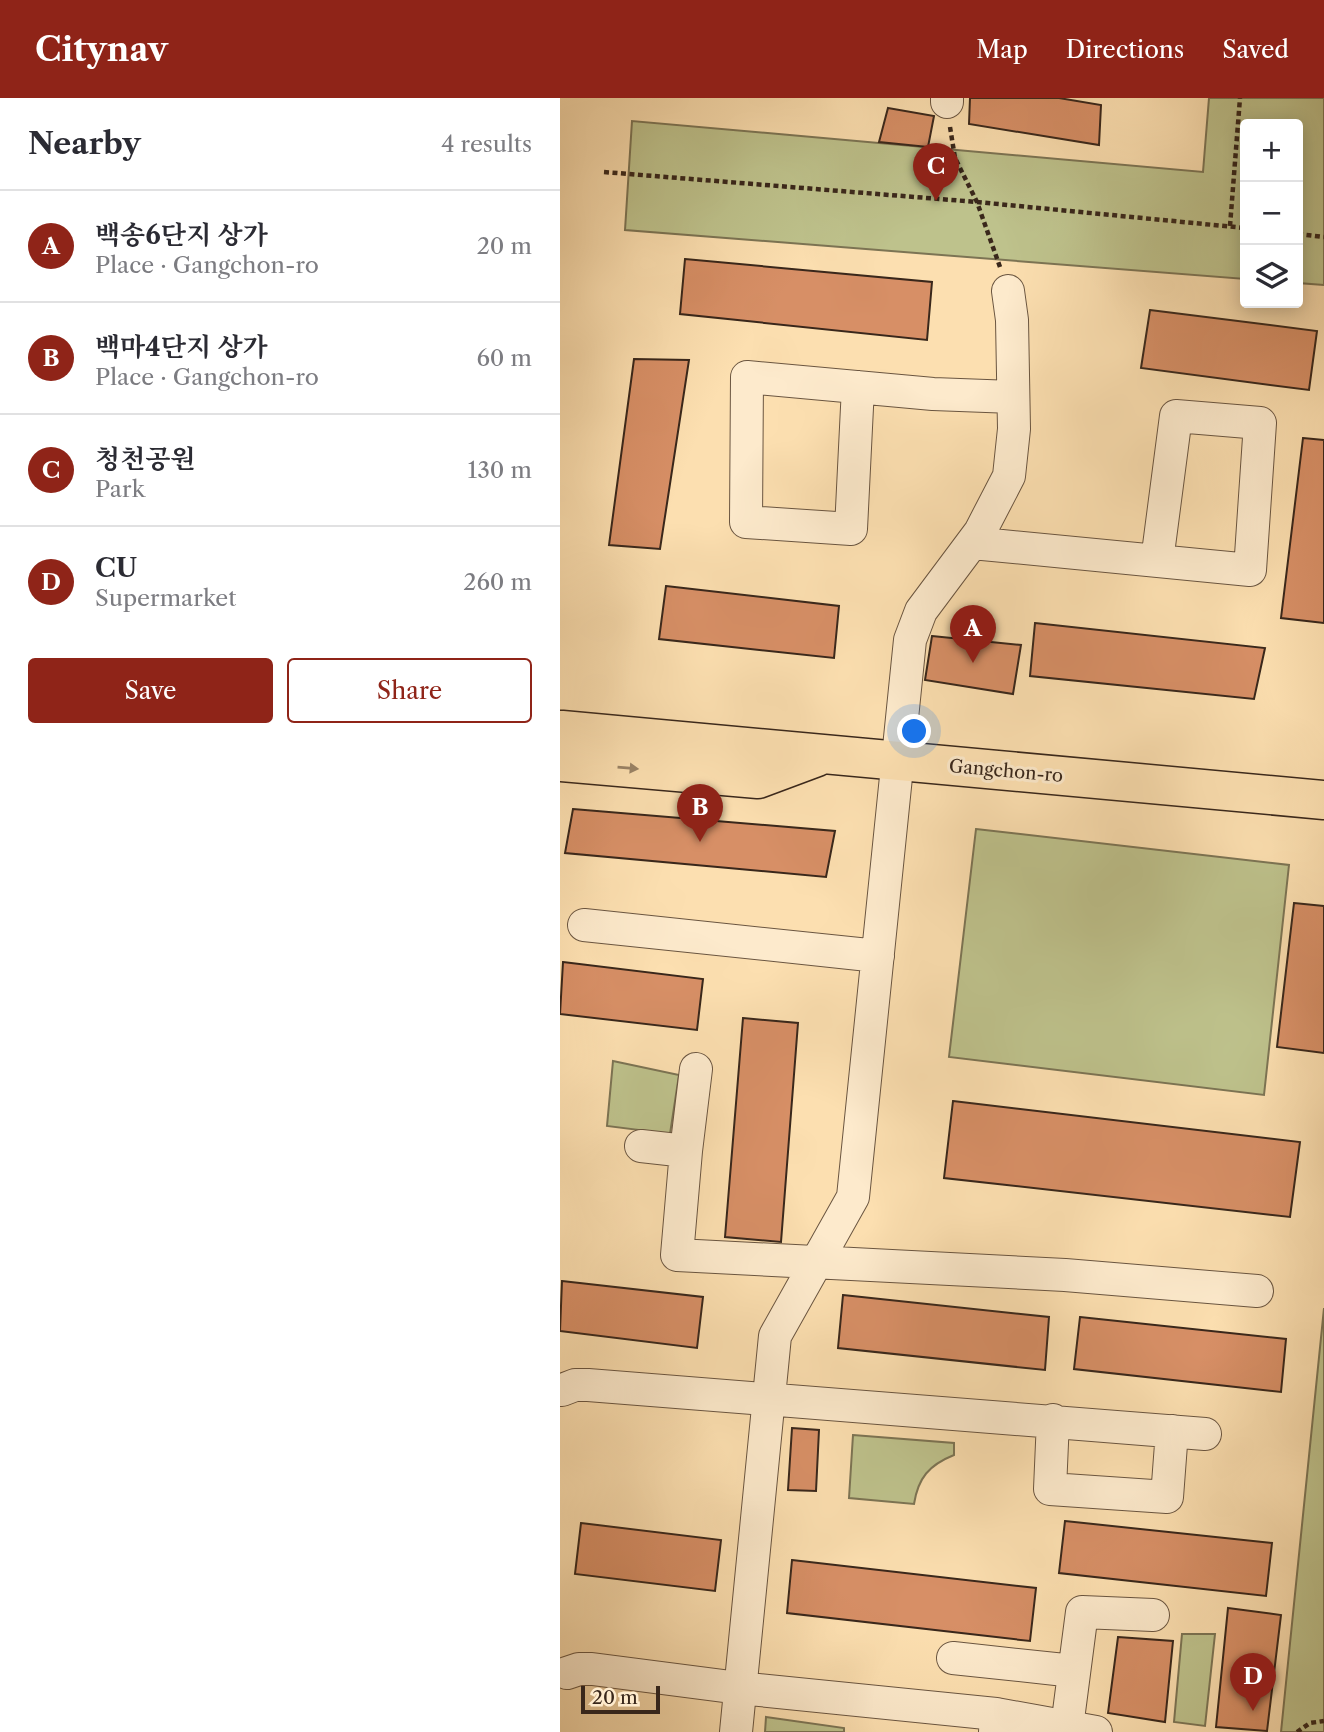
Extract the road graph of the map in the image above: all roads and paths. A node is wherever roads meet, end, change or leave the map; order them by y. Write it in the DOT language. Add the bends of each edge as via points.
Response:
graph roads {
  1 [pos="1240,98"];
  2 [pos="947,100"];
  3 [pos="604,172"];
  4 [pos="977,202"];
  5 [pos="1230,226"];
  6 [pos="1240,227"];
  7 [pos="1303,235"];
  8 [pos="1324,237"];
  9 [pos="1007,291"];
  10 [pos="858,387"];
  11 [pos="1013,397"];
  12 [pos="972,543"];
  13 [pos="1157,561"];
  14 [pos="561,732"];
  15 [pos="898,761"];
  16 [pos="1324,800"];
  17 [pos="584,925"];
  18 [pos="878,956"];
  19 [pos="696,1069"];
  20 [pos="641,1146"];
  21 [pos="686,1151"];
  22 [pos="816,1263"];
  23 [pos="1256,1291"];
  24 [pos="562,1390"];
  25 [pos="769,1400"];
  26 [pos="1053,1420"];
  27 [pos="1172,1431"];
  28 [pos="1205,1434"];
  29 [pos="1153,1615"];
  30 [pos="953,1658"];
  31 [pos="1074,1671"];
  32 [pos="567,1673"];
  33 [pos="739,1688"];
  34 [pos="1324,1721"];
  35 [pos="996,1723"];
  36 [pos="1082,1729"];
  37 [pos="736,1732"];
  38 [pos="1297,1732"];
  1 -- 5 [label="path"];
  2 -- 4 [label="path" via="955,158"];
  3 -- 4 [label="path"];
  4 -- 5 [label="path"];
  4 -- 9 [label="path"];
  5 -- 6 [label="path"];
  7 -- 8 [label="path"];
  9 -- 11 [label="lane"];
  10 -- 10 [label="lane" via="747,377 746,522 851,529"];
  10 -- 11 [label="lane"];
  11 -- 12 [label="lane" via="1009,476"];
  12 -- 13 [label="lane"];
  12 -- 15 [label="lane" via="921,611 909,640"];
  13 -- 13 [label="lane" via="1250,570 1260,423 1176,416"];
  14 -- 15 [label="main road, Gangchon-ro"];
  15 -- 16 [label="main road, Gangchon-ro"];
  15 -- 18 [label="lane"];
  17 -- 18 [label="lane"];
  18 -- 22 [label="lane" via="853,1197"];
  19 -- 21 [label="lane"];
  20 -- 21 [label="lane"];
  21 -- 22 [label="lane" via="677,1255"];
  22 -- 23 [label="lane" via="1065,1275"];
  22 -- 25 [label="lane" via="775,1336"];
  24 -- 25 [label="lane" via="588,1385"];
  25 -- 26 [label="lane"];
  25 -- 33 [label="lane"];
  26 -- 27 [label="lane"];
  26 -- 27 [label="lane" via="1050,1489 1167,1497"];
  27 -- 28 [label="lane"];
  29 -- 31 [label="lane" via="1082,1612"];
  30 -- 31 [label="lane"];
  31 -- 36 [label="lane"];
  32 -- 33 [label="lane" via="592,1669"];
  33 -- 35 [label="lane"];
  33 -- 37 [label="lane"];
  34 -- 38 [label="path"];
  35 -- 36 [label="lane"];
}
